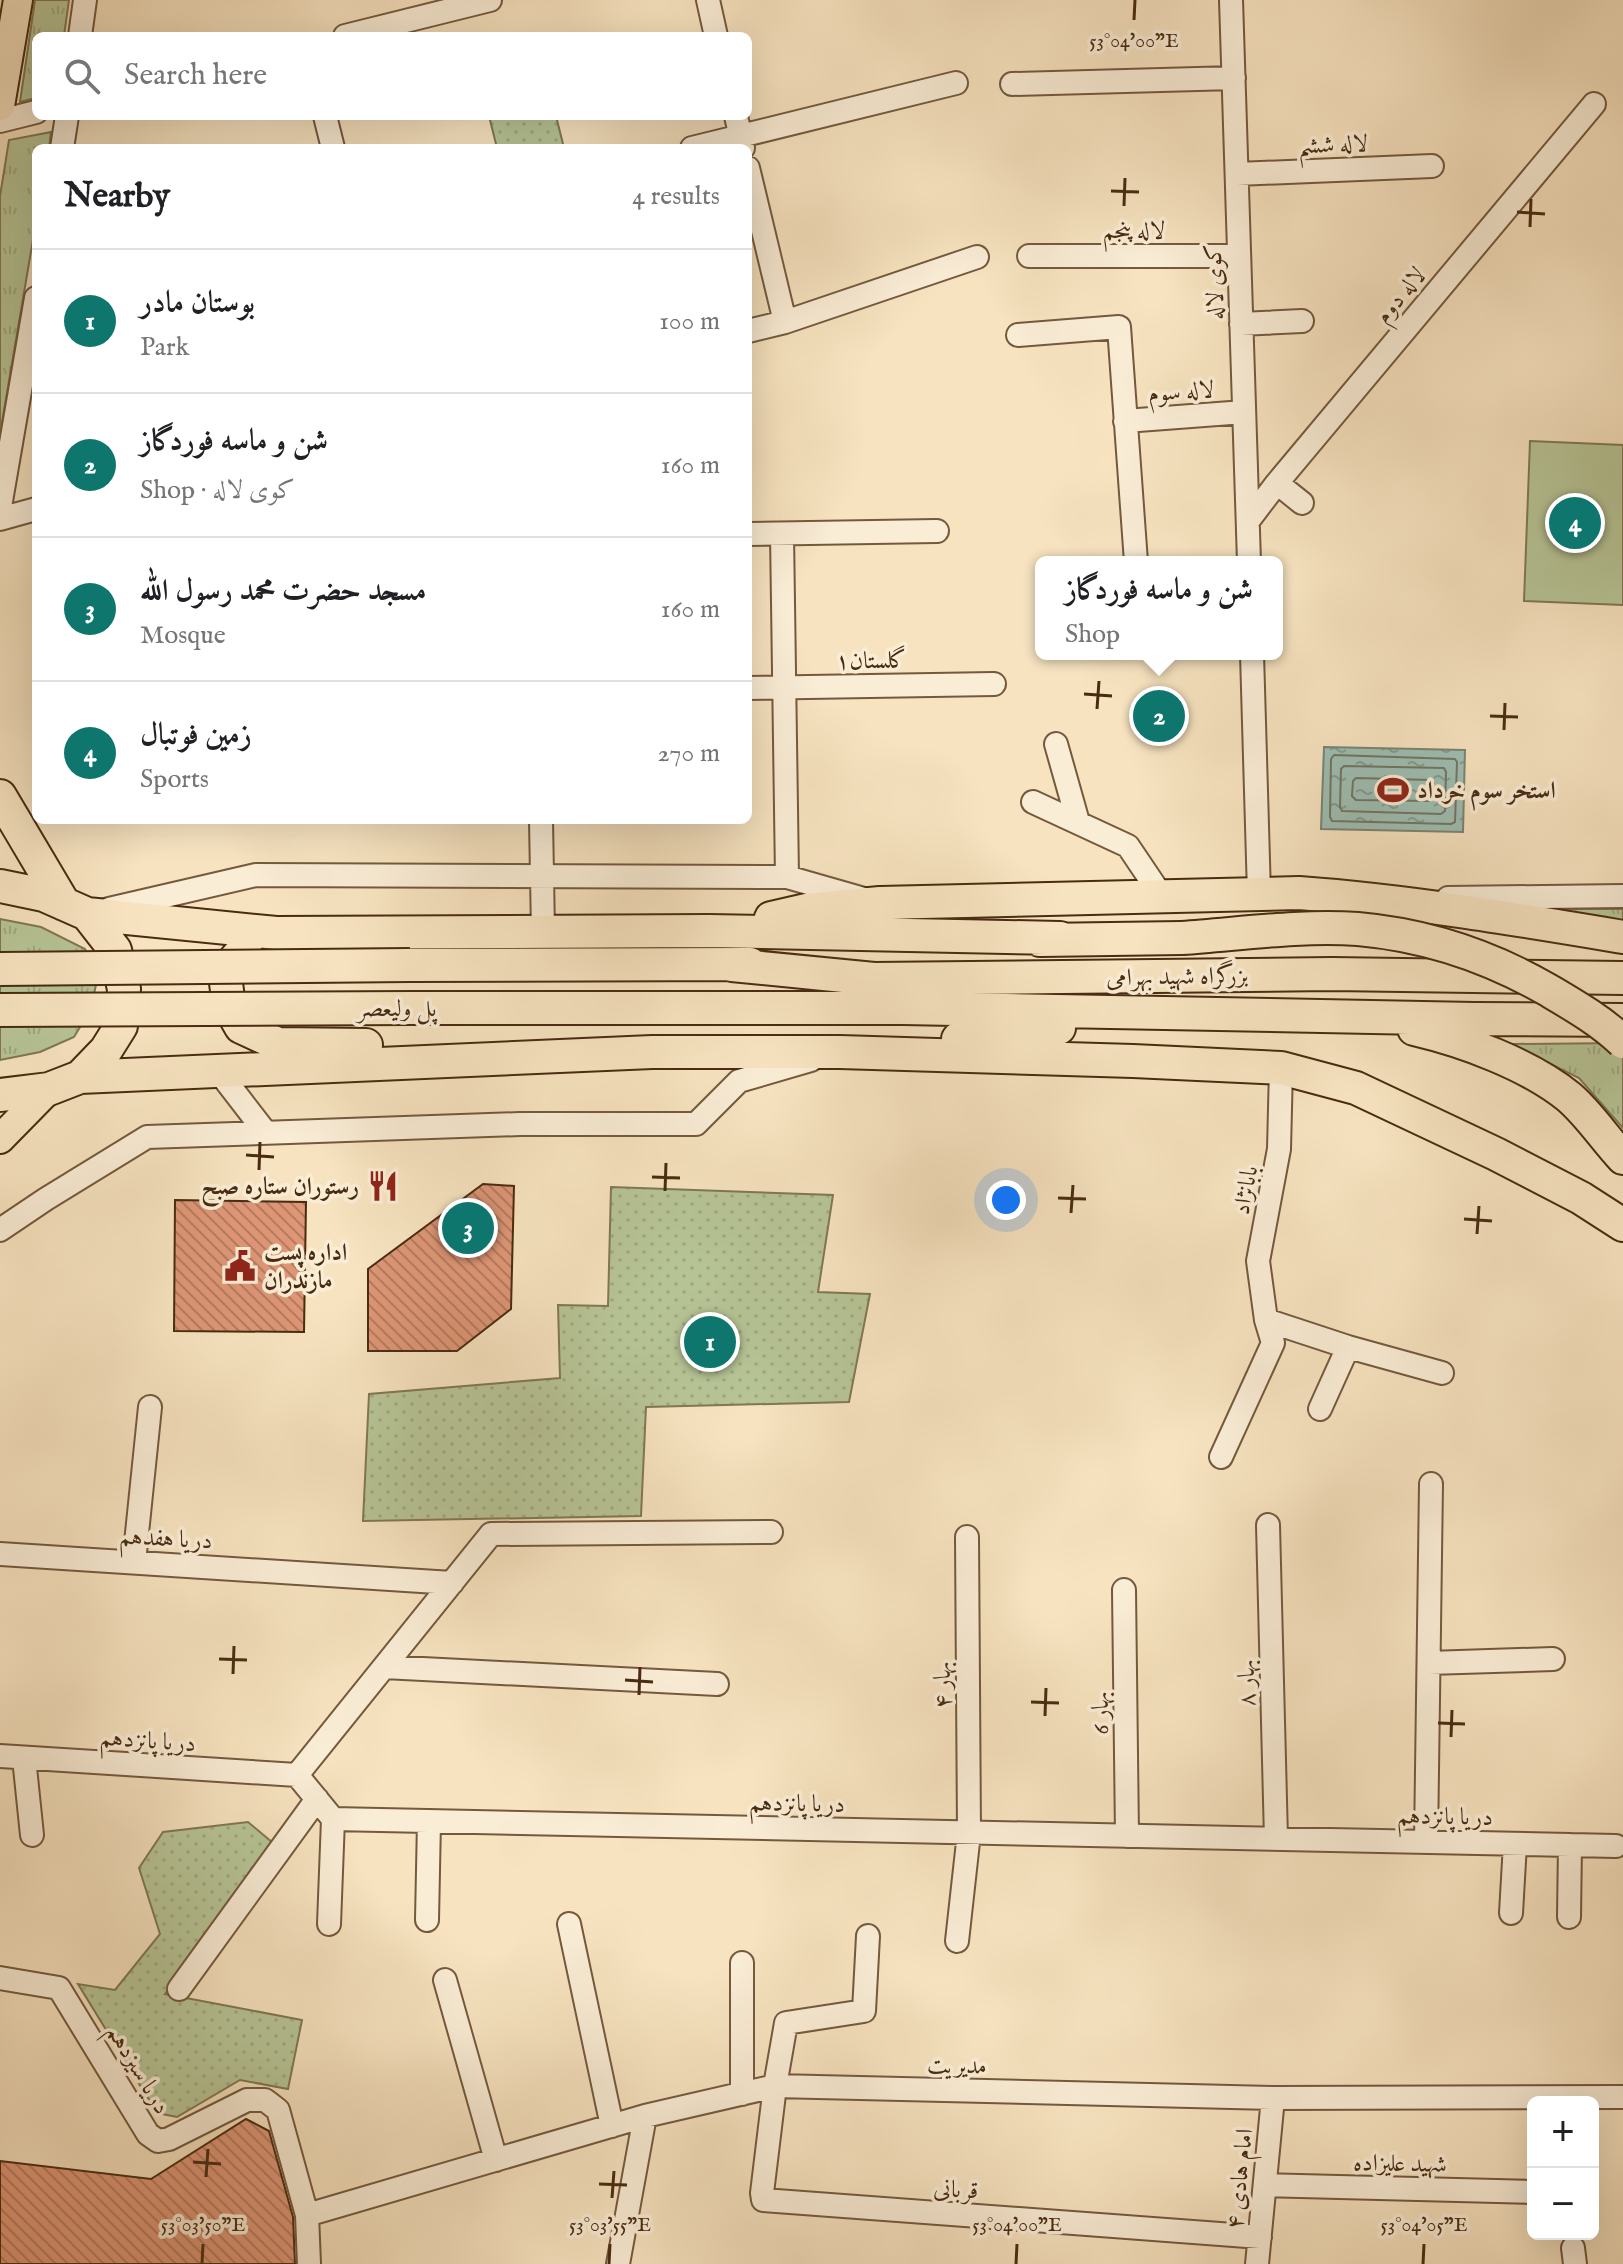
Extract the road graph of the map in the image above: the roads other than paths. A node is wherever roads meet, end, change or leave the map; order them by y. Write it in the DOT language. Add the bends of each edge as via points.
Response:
graph roads {
  1 [pos="18,0"];
  2 [pos="85,0"];
  3 [pos="490,0"];
  4 [pos="708,0"];
  5 [pos="1231,0"];
  6 [pos="81,32"];
  7 [pos="361,32"];
  8 [pos="715,32"];
  9 [pos="1234,78"];
  10 [pos="956,83"];
  11 [pos="1012,84"];
  12 [pos="1594,104"];
  13 [pos="0,106"];
  14 [pos="32,113"];
  15 [pos="66,120"];
  16 [pos="326,120"];
  17 [pos="0,121"];
  18 [pos="740,133"];
  19 [pos="63,144"];
  20 [pos="332,144"];
  21 [pos="705,144"];
  22 [pos="1432,166"];
  23 [pos="1237,174"];
  24 [pos="752,185"];
  25 [pos="1029,256"];
  26 [pos="1239,256"];
  27 [pos="977,257"];
  28 [pos="32,321"];
  29 [pos="1302,321"];
  30 [pos="785,322"];
  31 [pos="1241,324"];
  32 [pos="752,330"];
  33 [pos="1018,335"];
  34 [pos="1244,412"];
  35 [pos="1125,421"];
  36 [pos="1277,483"];
  37 [pos="1302,503"];
  38 [pos="0,507"];
  39 [pos="32,510"];
  40 [pos="0,519"];
  41 [pos="1248,521"];
  42 [pos="937,531"];
  43 [pos="752,534"];
  44 [pos="782,534"];
  45 [pos="1136,556"];
  46 [pos="1249,556"];
  47 [pos="1252,660"];
  48 [pos="994,684"];
  49 [pos="784,687"];
  50 [pos="752,688"];
  51 [pos="1056,744"];
  52 [pos="0,796"];
  53 [pos="1033,802"];
  54 [pos="1078,822"];
  55 [pos="541,824"];
  56 [pos="541,876"];
  57 [pos="787,877"];
  58 [pos="0,886"];
  59 [pos="1259,894"];
  60 [pos="1161,895"];
  61 [pos="1623,896"];
  62 [pos="1367,898"];
  63 [pos="880,903"];
  64 [pos="76,909"];
  65 [pos="709,931"];
  66 [pos="543,932"];
  67 [pos="276,933"];
  68 [pos="1623,937"];
  69 [pos="1060,938"];
  70 [pos="732,965"];
  71 [pos="0,969"];
  72 [pos="1623,978"];
  73 [pos="793,1008"];
  74 [pos="0,1010"];
  75 [pos="1187,1014"];
  76 [pos="1357,1016"];
  77 [pos="1623,1020"];
  78 [pos="1623,1042"];
  79 [pos="652,1052"];
  80 [pos="840,1052"];
  81 [pos="1281,1068"];
  82 [pos="219,1072"];
  83 [pos="80,1077"];
  84 [pos="49,1089"];
  85 [pos="0,1095"];
  86 [pos="266,1133"];
  87 [pos="0,1139"];
  88 [pos="1623,1158"];
  89 [pos="1623,1225"];
  90 [pos="0,1230"];
  91 [pos="1266,1320"];
  92 [pos="1348,1347"];
  93 [pos="1442,1373"];
  94 [pos="150,1407"];
  95 [pos="1320,1409"];
  96 [pos="1221,1457"];
  97 [pos="1431,1484"];
  98 [pos="1268,1525"];
  99 [pos="771,1532"];
  100 [pos="967,1537"];
  101 [pos="0,1554"];
  102 [pos="134,1562"];
  103 [pos="452,1583"];
  104 [pos="1124,1590"];
  105 [pos="1553,1659"];
  106 [pos="1429,1663"];
  107 [pos="384,1667"];
  108 [pos="717,1684"];
  109 [pos="0,1756"];
  110 [pos="24,1758"];
  111 [pos="297,1775"];
  112 [pos="317,1799"];
  113 [pos="333,1819"];
  114 [pos="429,1821"];
  115 [pos="969,1833"];
  116 [pos="32,1835"];
  117 [pos="1127,1836"];
  118 [pos="1276,1839"];
  119 [pos="1426,1842"];
  120 [pos="1515,1844"];
  121 [pos="1570,1845"];
  122 [pos="1616,1846"];
  123 [pos="1511,1913"];
  124 [pos="1569,1917"];
  125 [pos="427,1920"];
  126 [pos="329,1924"];
  127 [pos="569,1924"];
  128 [pos="868,1936"];
  129 [pos="957,1941"];
  130 [pos="742,1963"];
  131 [pos="0,1978"];
  132 [pos="445,1980"];
  133 [pos="179,1989"];
  134 [pos="775,2086"];
  135 [pos="742,2094"];
  136 [pos="1623,2097"];
  137 [pos="1273,2098"];
  138 [pos="645,2116"];
  139 [pos="612,2126"];
  140 [pos="496,2160"];
  141 [pos="1265,2185"];
  142 [pos="1527,2192"];
  143 [pos="307,2215"];
  144 [pos="1260,2237"];
  145 [pos="309,2264"];
  146 [pos="618,2264"];
  147 [pos="1257,2264"];
  1 -- 13 [label="main road"];
  2 -- 6 [label="street"];
  3 -- 7 [label="street"];
  4 -- 8 [label="street"];
  5 -- 9 [label="street, کوی لاله"];
  9 -- 11 [label="street"];
  9 -- 23 [label="street, کوی لاله"];
  10 -- 18 [label="street"];
  12 -- 36 [label="street, لاله دوم"];
  14 -- 17 [label="street"];
  15 -- 19 [label="street"];
  16 -- 20 [label="street"];
  18 -- 21 [label="street"];
  22 -- 23 [label="street, لاله ششم"];
  23 -- 26 [label="street, کوی لاله"];
  24 -- 30 [label="street"];
  25 -- 26 [label="street, لاله پنجم"];
  26 -- 31 [label="street, کوی لاله"];
  27 -- 30 [label="street"];
  28 -- 38 [label="street"];
  29 -- 31 [label="street"];
  30 -- 32 [label="street"];
  31 -- 34 [label="street, کوی لاله"];
  33 -- 35 [label="street, لاله سوم" via="1119,327"];
  34 -- 35 [label="street, لاله سوم"];
  34 -- 41 [label="street, کوی لاله"];
  35 -- 45 [label="street"];
  36 -- 37 [label="street"];
  36 -- 41 [label="street, لاله دوم"];
  39 -- 40 [label="street"];
  41 -- 46 [label="street, کوی لاله"];
  42 -- 44 [label="street"];
  43 -- 44 [label="street"];
  44 -- 49 [label="street"];
  47 -- 59 [label="street"];
  48 -- 49 [label="street, گلستان۱"];
  49 -- 50 [label="street, گلستان۱"];
  49 -- 57 [label="street"];
  51 -- 54 [label="street"];
  52 -- 64 [label="highway"];
  53 -- 54 [label="street"];
  54 -- 60 [label="street" via="1128,846"];
  55 -- 56 [label="street"];
  56 -- 57 [label="street"];
  56 -- 64 [label="street" via="256,875"];
  56 -- 66 [label="street"];
  57 -- 63 [label="street"];
  58 -- 64 [label="highway" via="44,895"];
  59 -- 60 [label="highway"];
  59 -- 62 [label="highway"];
  60 -- 63 [label="highway"];
  61 -- 62 [label="street"];
  62 -- 68 [label="highway"];
  63 -- 65 [label="highway" via="806,910"];
  64 -- 67 [label="highway"];
  64 -- 83 [label="highway" via="115,950 124,989 121,1026"];
  65 -- 66 [label="highway"];
  65 -- 69 [label="highway"];
  66 -- 67 [label="highway"];
  67 -- 79 [label="highway" via="255,939 239,952 226,983 229,1006 241,1027 278,1044"];
  69 -- 70 [label="highway"];
  69 -- 78 [label="highway, bridge" via="1355,929 1398,933 1448,945 1516,972"];
  70 -- 71 [label="highway, پل ولیعصر, bridge"];
  70 -- 72 [label="highway, بزرگراه شهید بهرامی" via="874,979 1332,974"];
  73 -- 74 [label="highway, پل ولیعصر, bridge"];
  73 -- 75 [label="highway, بزرگراه شهید بهرامی"];
  75 -- 76 [label="highway, بزرگراه شهید بهرامی"];
  75 -- 80 [label="highway"];
  76 -- 77 [label="highway, بزرگراه شهید بهرامی"];
  76 -- 88 [label="highway" via="1441,1035 1530,1072 1570,1098"];
  79 -- 80 [label="highway"];
  79 -- 82 [label="highway"];
  80 -- 81 [label="highway"];
  80 -- 86 [label="street" via="739,1081 696,1124"];
  81 -- 89 [label="highway" via="1356,1088 1567,1190"];
  81 -- 91 [label="street, بابانژاد" via="1279,1149 1258,1261"];
  82 -- 83 [label="highway"];
  82 -- 86 [label="street"];
  83 -- 84 [label="highway"];
  84 -- 85 [label="highway"];
  84 -- 87 [label="main road"];
  86 -- 90 [label="street" via="147,1137"];
  91 -- 92 [label="street"];
  91 -- 96 [label="street, بابانژاد" via="1273,1343"];
  92 -- 93 [label="street"];
  92 -- 95 [label="street"];
  94 -- 102 [label="street"];
  97 -- 106 [label="street"];
  98 -- 118 [label="street, بهار ۸"];
  99 -- 103 [label="street" via="491,1534"];
  100 -- 115 [label="street, بهار ۴"];
  101 -- 102 [label="street, دریا هفدهم"];
  102 -- 103 [label="street, دریا هفدهم"];
  103 -- 107 [label="street"];
  104 -- 117 [label="street, بهار 6"];
  105 -- 106 [label="street"];
  106 -- 119 [label="street"];
  107 -- 108 [label="street"];
  107 -- 111 [label="street"];
  109 -- 110 [label="street, دریا پانزدهم"];
  110 -- 111 [label="street, دریا پانزدهم"];
  110 -- 116 [label="street"];
  111 -- 112 [label="street"];
  112 -- 113 [label="street"];
  112 -- 133 [label="street"];
  113 -- 114 [label="street, دریا پانزدهم"];
  113 -- 126 [label="street"];
  114 -- 115 [label="street, دریا پانزدهم"];
  114 -- 125 [label="street"];
  115 -- 117 [label="street, دریا پانزدهم"];
  115 -- 129 [label="street, بهار ۴"];
  117 -- 118 [label="street, دریا پانزدهم"];
  118 -- 119 [label="street, دریا پانزدهم"];
  119 -- 120 [label="street, دریا پانزدهم"];
  120 -- 121 [label="street, دریا پانزدهم"];
  120 -- 123 [label="street"];
  121 -- 122 [label="street, دریا پانزدهم"];
  121 -- 124 [label="street"];
  127 -- 139 [label="street"];
  128 -- 134 [label="street" via="864,2011 786,2023"];
  130 -- 135 [label="street"];
  131 -- 143 [label="street, دریا سیزدهم" via="59,1988 148,2134 158,2141 247,2100 265,2100 278,2110"];
  132 -- 140 [label="street"];
  134 -- 135 [label="street, مدیریت"];
  134 -- 137 [label="street, مدیریت"];
  134 -- 144 [label="street, قربانی" via="763,2200"];
  135 -- 138 [label="street, مدیریت"];
  136 -- 137 [label="street, مدیریت"];
  137 -- 141 [label="street, امام هادی ۴"];
  138 -- 139 [label="street, مدیریت"];
  138 -- 146 [label="street"];
  139 -- 140 [label="street, مدیریت"];
  140 -- 143 [label="street, مدیریت"];
  141 -- 142 [label="street, شهید علیزاده"];
  141 -- 144 [label="street, امام هادی ۴"];
  143 -- 145 [label="street, دریا سیزدهم"];
  144 -- 147 [label="street, امام هادی ۴"];
}
